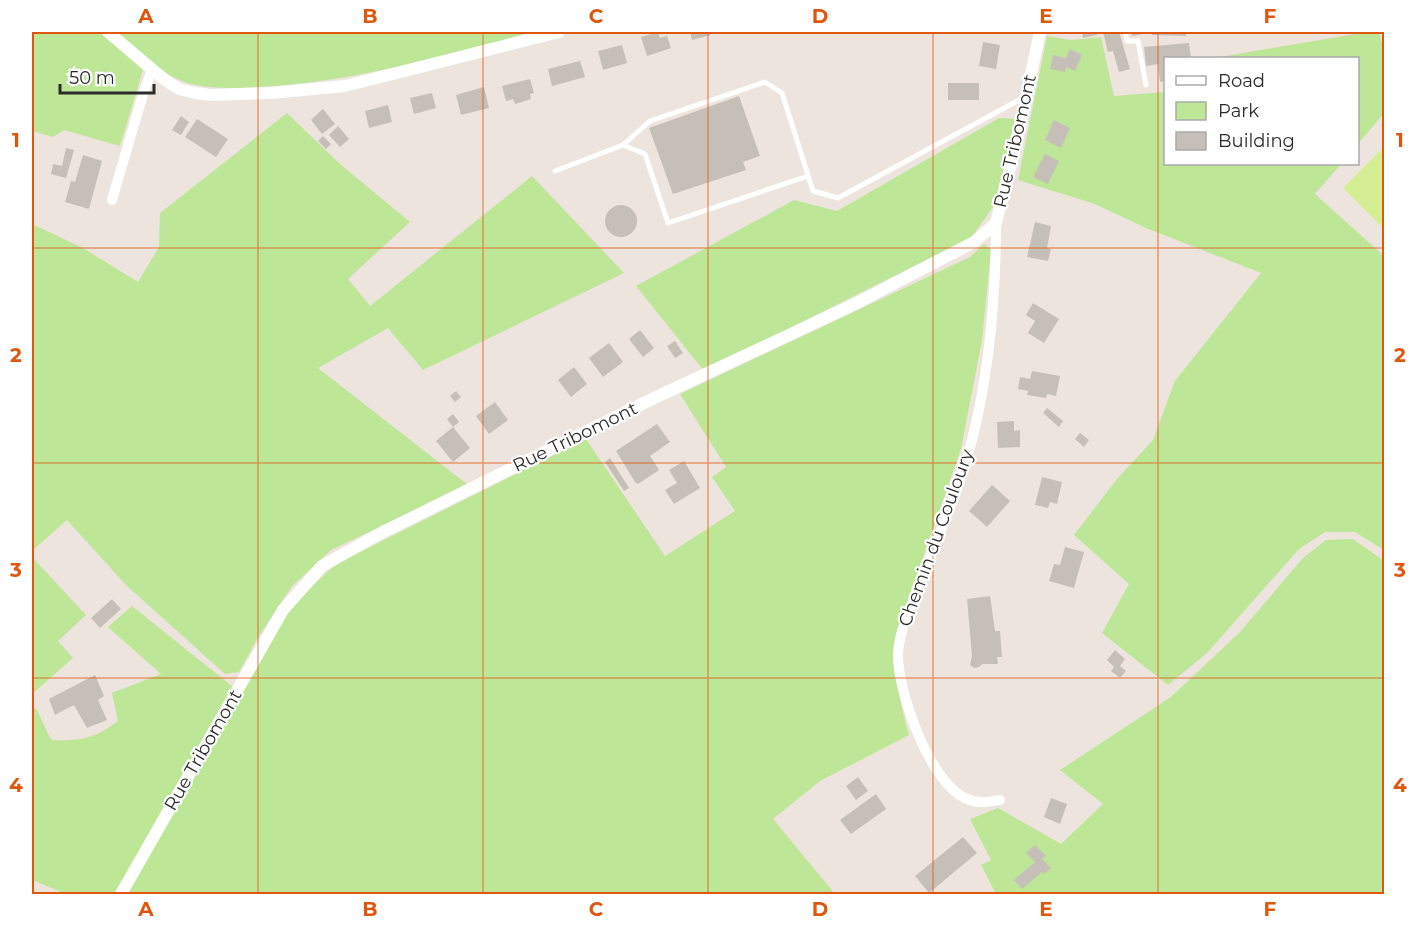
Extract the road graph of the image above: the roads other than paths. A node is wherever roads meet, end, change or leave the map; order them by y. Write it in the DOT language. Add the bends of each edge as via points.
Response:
graph roads {
  1 [pos="108,32"];
  2 [pos="559,32"];
  3 [pos="1041,32"];
  4 [pos="1125,32"];
  5 [pos="152,70"];
  6 [pos="1146,85"];
  7 [pos="1026,97"];
  8 [pos="623,145"];
  9 [pos="555,171"];
  10 [pos="808,176"];
  11 [pos="112,200"];
  12 [pos="996,223"];
  13 [pos="1000,800"];
  14 [pos="120,894"];
  1 -- 5 [label="street"];
  2 -- 5 [label="street" via="324,89 211,95 180,88"];
  3 -- 7 [label="street, Rue Tribomont"];
  4 -- 6 [label="lane" via="1127,41 1138,41"];
  5 -- 11 [label="street"];
  7 -- 10 [label="lane" via="838,198 813,191"];
  7 -- 12 [label="street, Rue Tribomont"];
  8 -- 9 [label="lane"];
  8 -- 10 [label="lane" via="645,154 668,223"];
  8 -- 10 [label="lane" via="650,121 765,82 782,93"];
  12 -- 13 [label="street, Chemin du Couloury" via="992,317 971,439 900,639 898,660 915,729 949,786 963,798 979,803"];
  12 -- 14 [label="street, Rue Tribomont" via="974,242 855,304 650,400 322,566 283,610"];
}
